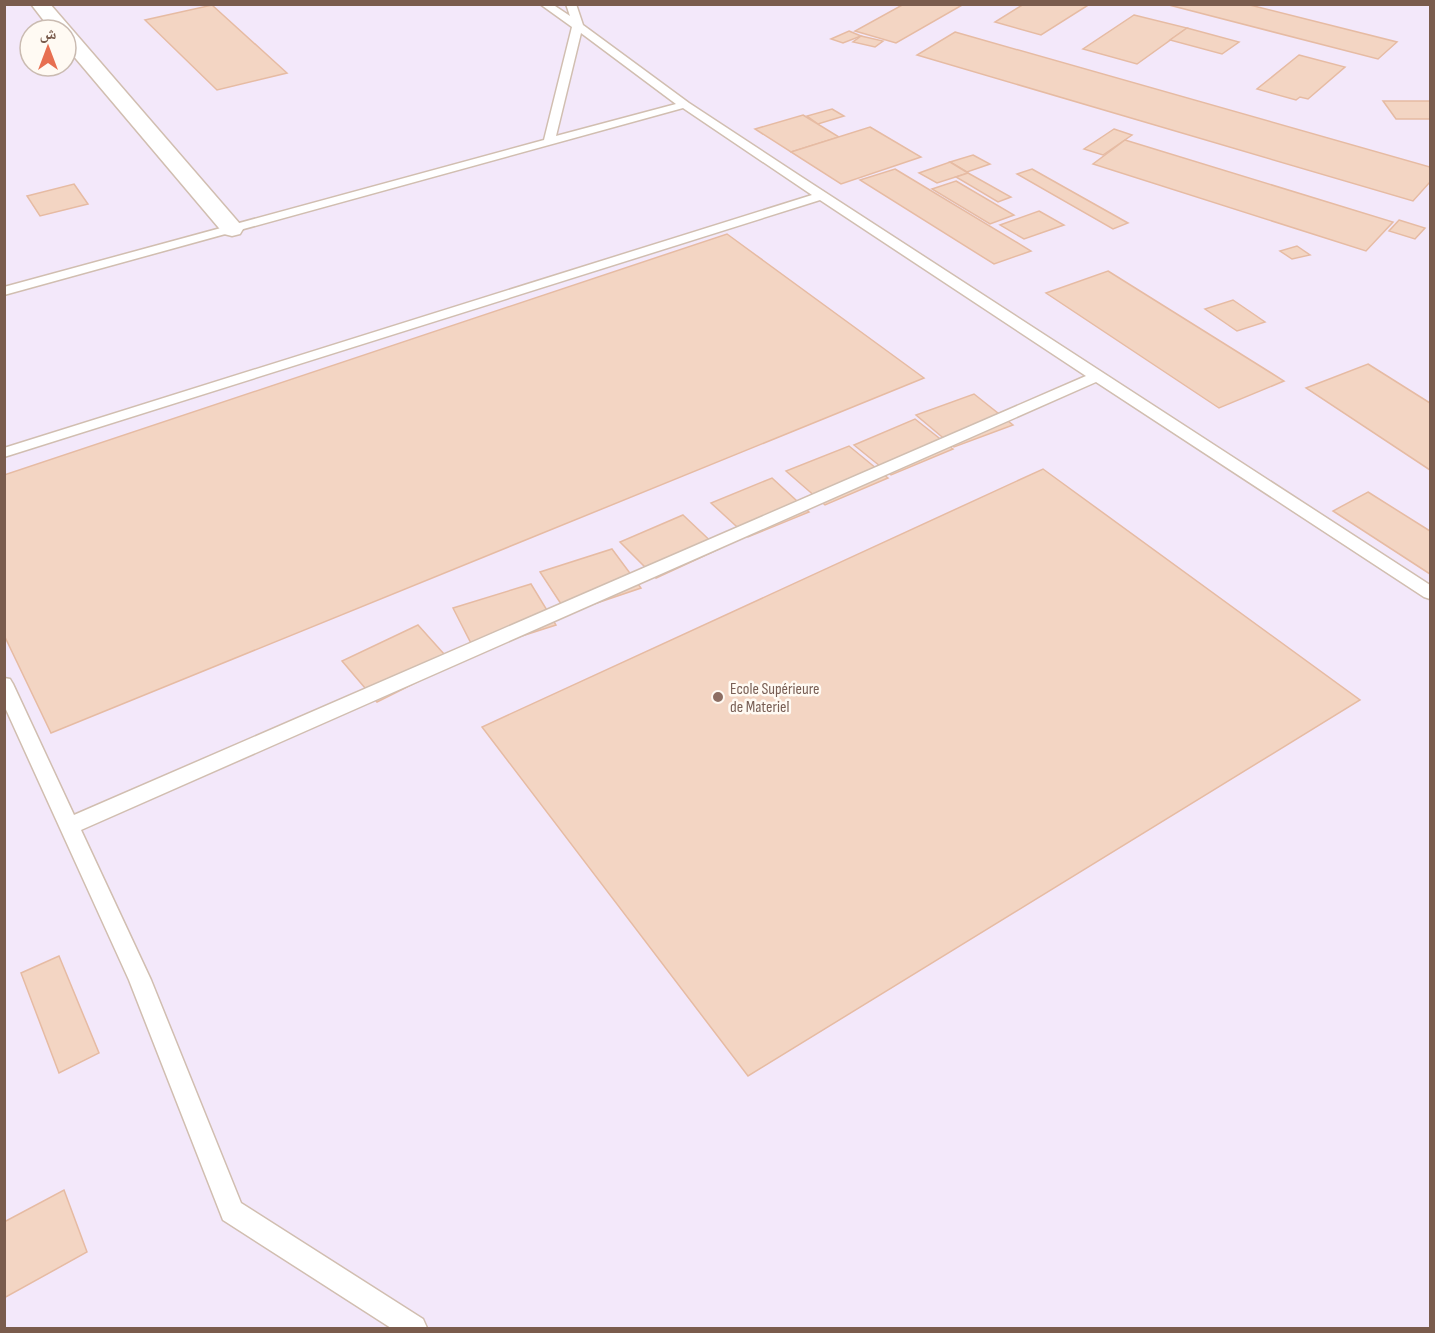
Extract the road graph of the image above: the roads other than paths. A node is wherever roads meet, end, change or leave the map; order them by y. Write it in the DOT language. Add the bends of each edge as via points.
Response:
graph roads {
  1 [pos="40,4"];
  2 [pos="545,4"];
  3 [pos="571,4"];
  4 [pos="52,18"];
  5 [pos="578,26"];
  6 [pos="78,49"];
  7 [pos="683,105"];
  8 [pos="549,142"];
  9 [pos="821,196"];
  10 [pos="232,229"];
  11 [pos="4,291"];
  12 [pos="1096,377"];
  13 [pos="4,453"];
  14 [pos="1431,593"];
  15 [pos="4,684"];
  16 [pos="70,826"];
  17 [pos="414,1329"];
  1 -- 4 [label="street"];
  2 -- 5 [label="lane"];
  3 -- 5 [label="lane"];
  5 -- 7 [label="lane"];
  5 -- 8 [label="lane"];
  6 -- 10 [label="street"];
  7 -- 8 [label="lane"];
  7 -- 9 [label="lane"];
  8 -- 10 [label="lane"];
  9 -- 12 [label="lane"];
  9 -- 13 [label="lane"];
  10 -- 11 [label="lane"];
  12 -- 14 [label="lane"];
  12 -- 16 [label="lane"];
  15 -- 16 [label="lane"];
  16 -- 17 [label="lane" via="140,980 232,1212"];
}
